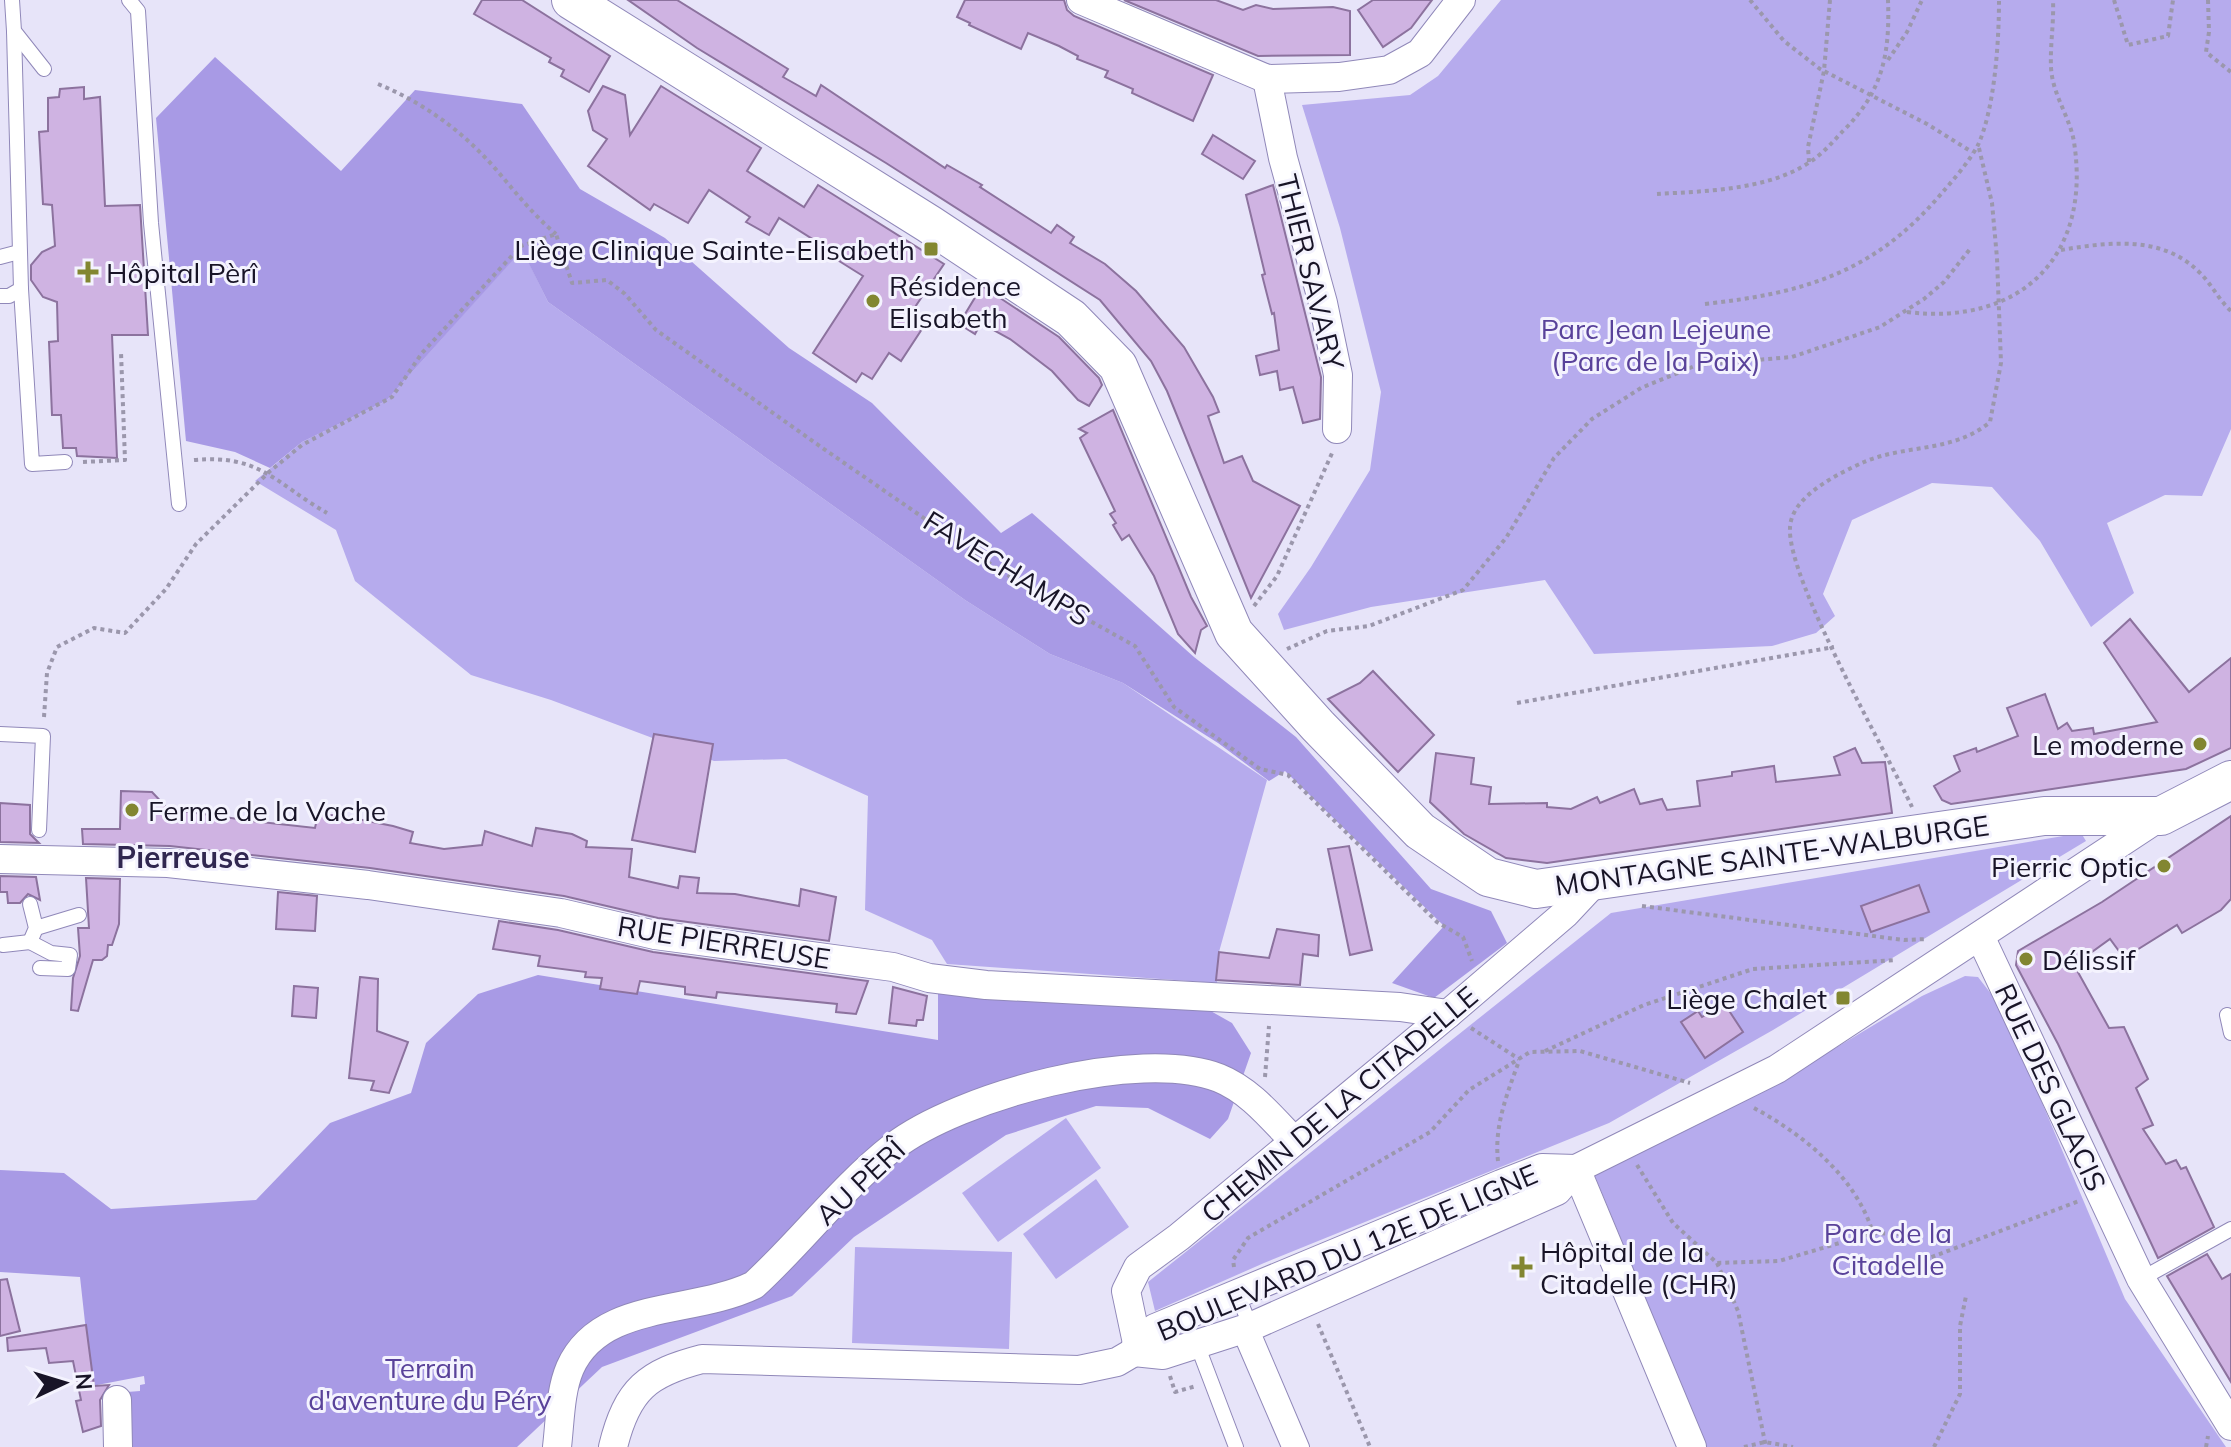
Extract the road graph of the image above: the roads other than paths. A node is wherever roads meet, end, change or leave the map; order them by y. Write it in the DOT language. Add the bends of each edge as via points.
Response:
graph roads {
  1 [pos="12,0"];
  2 [pos="129,0"];
  3 [pos="571,0"];
  4 [pos="1081,0"];
  5 [pos="1461,0"];
  6 [pos="14,31"];
  7 [pos="44,69"];
  8 [pos="1267,79"];
  9 [pos="19,252"];
  10 [pos="0,257"];
  11 [pos="21,289"];
  12 [pos="0,296"];
  13 [pos="1337,429"];
  14 [pos="65,462"];
  15 [pos="179,504"];
  16 [pos="0,734"];
  17 [pos="2231,780"];
  18 [pos="2161,816"];
  19 [pos="39,830"];
  20 [pos="0,859"];
  21 [pos="1595,882"];
  22 [pos="30,904"];
  23 [pos="79,915"];
  24 [pos="33,935"];
  25 [pos="1980,936"];
  26 [pos="3,945"];
  27 [pos="40,968"];
  28 [pos="1448,1014"];
  29 [pos="2227,1015"];
  30 [pos="2231,1033"];
  31 [pos="1293,1140"];
  32 [pos="1576,1169"];
  33 [pos="2231,1229"];
  34 [pos="2141,1279"];
  35 [pos="1237,1294"];
  36 [pos="1187,1315"];
  37 [pos="1244,1329"];
  38 [pos="1197,1345"];
  39 [pos="1135,1347"];
  40 [pos="117,1400"];
  41 [pos="2231,1426"];
  42 [pos="118,1447"];
  43 [pos="557,1447"];
  44 [pos="613,1447"];
  45 [pos="1236,1447"];
  46 [pos="1289,1447"];
  47 [pos="1302,1447"];
  48 [pos="1692,1447"];
  1 -- 6 [label="lane"];
  2 -- 15 [label="lane" via="138,11 151,223"];
  3 -- 21 [label="street, MONTAGNE SAINTE-WALBURGE" via="1071,318 1118,366 1234,633 1259,662 1420,831 1488,877 1536,889"];
  4 -- 8 [label="street"];
  5 -- 8 [label="street" via="1420,53 1389,70"];
  6 -- 7 [label="lane"];
  6 -- 9 [label="lane"];
  8 -- 13 [label="street, THIER SAVARY" via="1338,375"];
  9 -- 10 [label="lane"];
  9 -- 11 [label="lane"];
  11 -- 12 [label="lane"];
  11 -- 14 [label="lane" via="32,464"];
  16 -- 19 [label="lane" via="43,736"];
  17 -- 18 [label="street"];
  18 -- 21 [label="street, MONTAGNE SAINTE-WALBURGE" via="2044,816"];
  18 -- 25 [label="street"];
  20 -- 28 [label="street, RUE PIERREUSE" via="38,854 168,863 368,885 986,985"];
  21 -- 28 [label="street, CHEMIN DE LA CITADELLE"];
  22 -- 24 [label="lane"];
  23 -- 24 [label="lane"];
  24 -- 26 [label="lane"];
  24 -- 27 [label="lane" via="51,953 70,955 68,969"];
  25 -- 32 [label="street, BOULEVARD DU 12E DE LIGNE" via="1777,1069"];
  25 -- 34 [label="street, RUE DES GLACIS"];
  28 -- 31 [label="street, CHEMIN DE LA CITADELLE"];
  29 -- 30 [label="lane"];
  31 -- 39 [label="street, CHEMIN DE LA CITADELLE" via="1138,1267 1126,1291"];
  31 -- 43 [label="street, AU PÈRÎ" via="1258,1103 1221,1079 1166,1066 1088,1075 953,1112 880,1158 754,1285 728,1297 597,1330 569,1369"];
  32 -- 35 [label="street, BOULEVARD DU 12E DE LIGNE" via="1542,1168"];
  32 -- 37 [label="street, BOULEVARD DU 12E DE LIGNE" via="1557,1191"];
  32 -- 48 [label="street"];
  33 -- 34 [label="lane"];
  34 -- 41 [label="street, RUE DES GLACIS"];
  35 -- 36 [label="street, BOULEVARD DU 12E DE LIGNE"];
  35 -- 37 [label="lane"];
  36 -- 38 [label="lane"];
  36 -- 39 [label="street, BOULEVARD DU 12E DE LIGNE" via="1155,1328"];
  37 -- 38 [label="street, BOULEVARD DU 12E DE LIGNE"];
  37 -- 46 [label="lane"];
  37 -- 47 [label="lane"];
  38 -- 39 [label="street, BOULEVARD DU 12E DE LIGNE" via="1153,1357"];
  38 -- 45 [label="lane"];
  39 -- 44 [label="street" via="1117,1362 1079,1370 702,1359 655,1373 630,1403"];
  40 -- 42 [label="street"];
}
